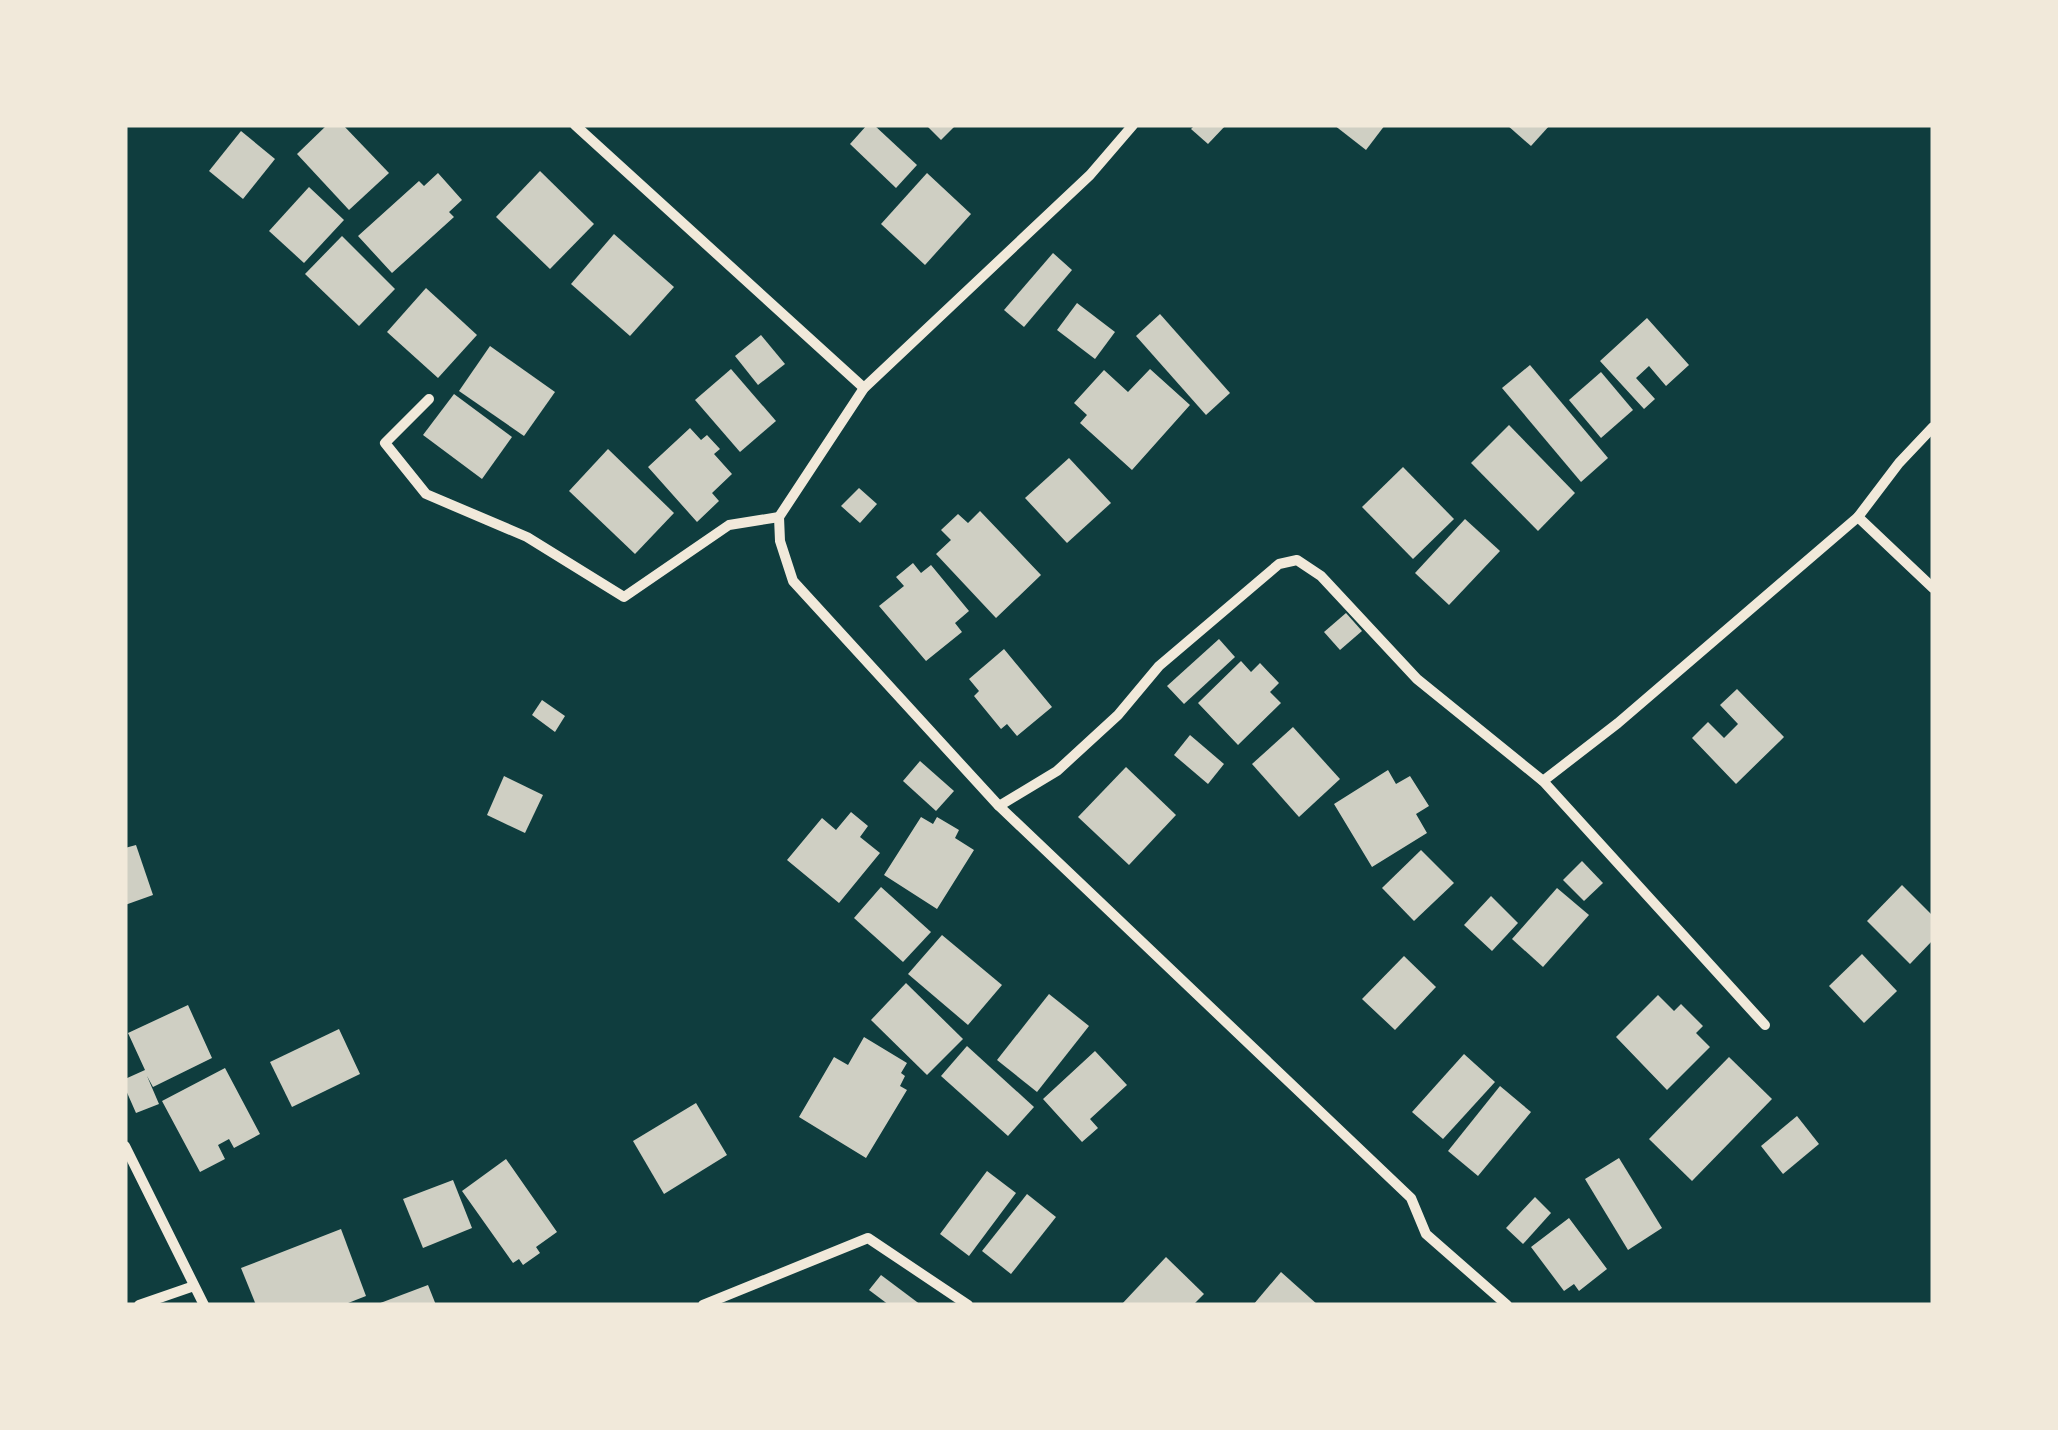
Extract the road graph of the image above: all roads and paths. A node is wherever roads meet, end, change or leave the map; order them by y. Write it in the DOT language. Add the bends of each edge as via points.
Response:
graph roads {
  1 [pos="575,125"];
  2 [pos="1133,125"];
  3 [pos="864,388"];
  4 [pos="428,400"];
  5 [pos="1933,427"];
  6 [pos="779,516"];
  7 [pos="1858,516"];
  8 [pos="1933,588"];
  9 [pos="1542,780"];
  10 [pos="999,806"];
  11 [pos="1765,1025"];
  12 [pos="125,1146"];
  13 [pos="194,1286"];
  14 [pos="139,1305"];
  15 [pos="204,1305"];
  16 [pos="703,1305"];
  17 [pos="968,1305"];
  18 [pos="1507,1305"];
  1 -- 3 [label="street"];
  2 -- 3 [label="street"];
  3 -- 6 [label="street"];
  4 -- 6 [label="street" via="385,443 426,494 527,537 624,597 729,525"];
  5 -- 7 [label="street"];
  6 -- 10 [label="street" via="793,582"];
  7 -- 8 [label="street"];
  7 -- 9 [label="street"];
  9 -- 10 [label="street" via="1417,678 1321,576 1297,560 1279,564 1159,666 1057,772"];
  9 -- 11 [label="street"];
  10 -- 18 [label="street" via="1410,1198 1426,1234"];
  12 -- 13 [label="street"];
  13 -- 14 [label="street"];
  13 -- 15 [label="street"];
  16 -- 17 [label="street" via="868,1238"];
}
